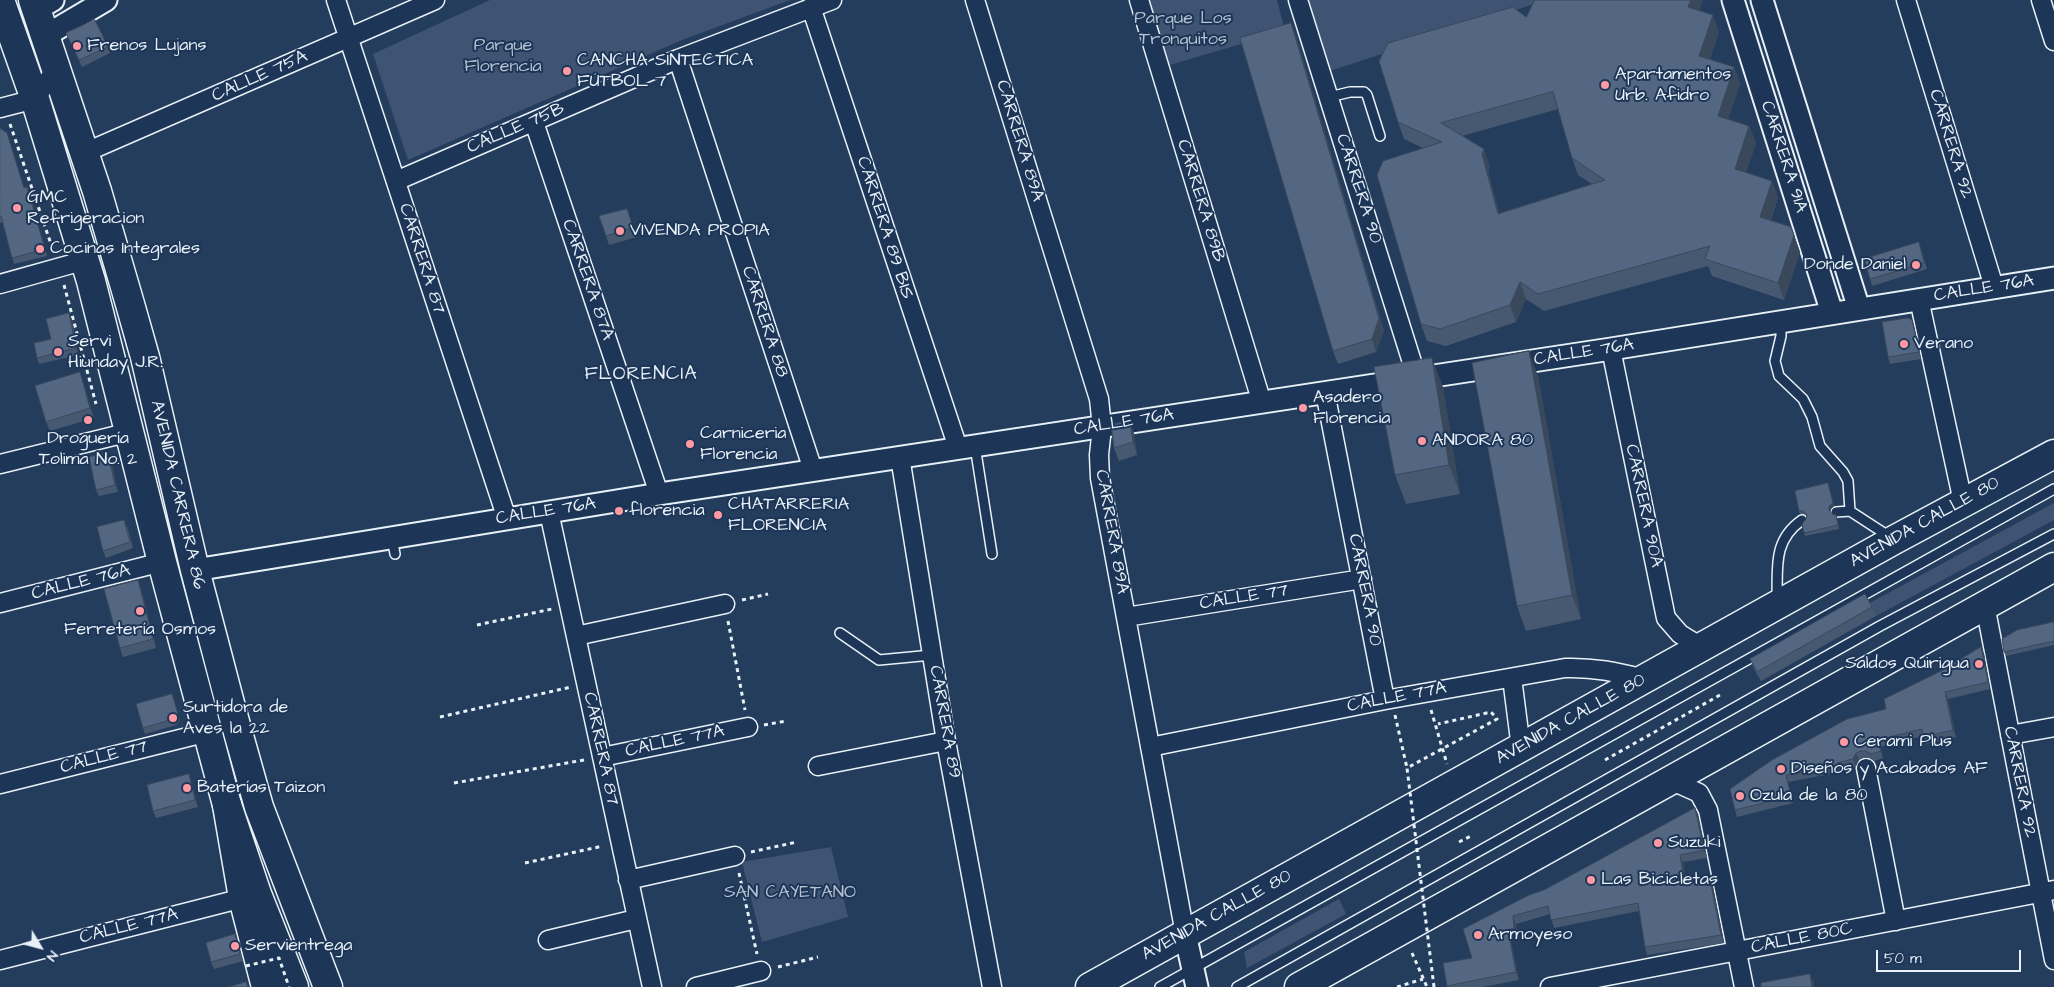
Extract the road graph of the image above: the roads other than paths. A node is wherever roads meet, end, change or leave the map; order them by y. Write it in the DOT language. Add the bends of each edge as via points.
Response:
graph roads {
  1 [pos="0,0"];
  2 [pos="106,0"];
  3 [pos="336,0"];
  4 [pos="435,0"];
  5 [pos="832,0"];
  6 [pos="975,0"];
  7 [pos="1138,0"];
  8 [pos="1298,0"];
  9 [pos="1734,0"];
  10 [pos="1762,0"];
  11 [pos="1906,0"];
  12 [pos="2041,0"];
  13 [pos="41,3"];
  14 [pos="810,7"];
  15 [pos="45,36"];
  16 [pos="348,38"];
  17 [pos="2054,41"];
  18 [pos="678,59"];
  19 [pos="56,69"];
  20 [pos="1329,97"];
  21 [pos="35,99"];
  22 [pos="0,108"];
  23 [pos="534,122"];
  24 [pos="1380,136"];
  25 [pos="84,153"];
  26 [pos="396,181"];
  27 [pos="86,260"];
  28 [pos="2054,278"];
  29 [pos="0,284"];
  30 [pos="1994,287"];
  31 [pos="1919,299"];
  32 [pos="1859,309"];
  33 [pos="1832,313"];
  34 [pos="1781,322"];
  35 [pos="1611,349"];
  36 [pos="1418,378"];
  37 [pos="1325,392"];
  38 [pos="1262,402"];
  39 [pos="1102,427"];
  40 [pos="130,432"];
  41 [pos="966,447"];
  42 [pos="2054,454"];
  43 [pos="900,457"];
  44 [pos="0,464"];
  45 [pos="813,470"];
  46 [pos="2054,489"];
  47 [pos="659,494"];
  48 [pos="1963,502"];
  49 [pos="1850,511"];
  50 [pos="549,512"];
  51 [pos="1836,512"];
  52 [pos="507,519"];
  53 [pos="1802,520"];
  54 [pos="2054,534"];
  55 [pos="1894,540"];
  56 [pos="992,554"];
  57 [pos="162,562"];
  58 [pos="2054,567"];
  59 [pos="195,570"];
  60 [pos="1362,579"];
  61 [pos="0,604"];
  62 [pos="725,604"];
  63 [pos="1985,604"];
  64 [pos="1776,605"];
  65 [pos="1126,617"];
  66 [pos="840,633"];
  67 [pos="576,636"];
  68 [pos="1701,647"];
  69 [pos="932,655"];
  70 [pos="1512,678"];
  71 [pos="1644,679"];
  72 [pos="1385,700"];
  73 [pos="748,727"];
  74 [pos="2054,727"];
  75 [pos="208,732"];
  76 [pos="2010,734"];
  77 [pos="946,740"];
  78 [pos="1150,747"];
  79 [pos="1521,748"];
  80 [pos="602,757"];
  81 [pos="818,766"];
  82 [pos="1866,768"];
  83 [pos="1670,780"];
  84 [pos="0,784"];
  85 [pos="735,856"];
  86 [pos="628,880"];
  87 [pos="2047,892"];
  88 [pos="250,896"];
  89 [pos="636,919"];
  90 [pos="1896,921"];
  91 [pos="1185,934"];
  92 [pos="548,940"];
  93 [pos="1738,951"];
  94 [pos="0,960"];
  95 [pos="2054,960"];
  96 [pos="761,971"];
  97 [pos="1195,978"];
  98 [pos="266,987"];
  99 [pos="294,987"];
  100 [pos="328,987"];
  101 [pos="652,987"];
  102 [pos="696,987"];
  103 [pos="992,987"];
  104 [pos="1090,987"];
  105 [pos="1160,987"];
  106 [pos="1237,987"];
  107 [pos="1299,987"];
  108 [pos="1550,987"];
  109 [pos="1744,987"];
  1 -- 21 [label="main road, AVENIDA CARRERA 86"];
  2 -- 15 [label="street"];
  3 -- 16 [label="street, CARRERA 87"];
  4 -- 16 [label="street, CALLE 75A"];
  5 -- 14 [label="street, CALLE 75B"];
  6 -- 39 [label="street, CARRERA 89A" via="1098,399"];
  7 -- 38 [label="street, CARRERA 89B"];
  8 -- 20 [label="street, CARRERA 90"];
  9 -- 33 [label="street, CARRERA 91A"];
  10 -- 32 [label="street, CARRERA 91A"];
  11 -- 30 [label="street, CARRERA 92"];
  12 -- 17 [label="street"];
  13 -- 15 [label="main road, AVENIDA CARRERA 86"];
  14 -- 18 [label="street, CALLE 75B"];
  14 -- 41 [label="street, CARRERA 89 BIS"];
  15 -- 19 [label="main road, AVENIDA CARRERA 86"];
  16 -- 25 [label="street, CALLE 75A"];
  16 -- 26 [label="street, CARRERA 87"];
  18 -- 23 [label="street, CALLE 75B"];
  18 -- 45 [label="street, CARRERA 88"];
  19 -- 21 [label="street"];
  19 -- 25 [label="main road, AVENIDA CARRERA 86"];
  20 -- 24 [label="lane" via="1360,90 1367,94"];
  20 -- 36 [label="street, CARRERA 90"];
  21 -- 22 [label="street"];
  21 -- 27 [label="main road, AVENIDA CARRERA 86"];
  23 -- 26 [label="street, CALLE 75B"];
  23 -- 47 [label="street, CARRERA 87A"];
  25 -- 59 [label="main road, AVENIDA CARRERA 86" via="144,357"];
  26 -- 52 [label="street, CARRERA 87"];
  27 -- 29 [label="street"];
  27 -- 40 [label="main road, AVENIDA CARRERA 86"];
  28 -- 30 [label="street, CALLE 76A"];
  30 -- 31 [label="street, CALLE 76A"];
  31 -- 32 [label="street, CALLE 76A"];
  31 -- 48 [label="street"];
  32 -- 33 [label="street, CALLE 76A"];
  33 -- 34 [label="street, CALLE 76A"];
  34 -- 35 [label="street, CALLE 76A"];
  34 -- 49 [label="lane" via="1775,361 1779,376 1803,400 1812,417 1820,446 1844,472 1848,481"];
  35 -- 36 [label="street, CALLE 76A"];
  35 -- 68 [label="street, CARRERA 90A" via="1666,618 1680,634"];
  36 -- 37 [label="street, CALLE 76A"];
  37 -- 38 [label="street, CALLE 76A"];
  37 -- 60 [label="street, CARRERA 90"];
  38 -- 39 [label="street, CALLE 76A"];
  39 -- 41 [label="street, CALLE 76A"];
  39 -- 65 [label="street, CARRERA 89A" via="1100,478"];
  40 -- 44 [label="street"];
  40 -- 57 [label="main road, AVENIDA CARRERA 86"];
  41 -- 43 [label="street, CALLE 76A"];
  41 -- 56 [label="lane"];
  42 -- 48 [label="main road, AVENIDA CALLE 80"];
  43 -- 45 [label="street, CALLE 76A"];
  43 -- 69 [label="street, CARRERA 89"];
  45 -- 47 [label="street, CALLE 76A"];
  46 -- 97 [label="lane"];
  47 -- 50 [label="street, CALLE 76A"];
  48 -- 55 [label="main road, AVENIDA CALLE 80"];
  49 -- 51 [label="lane"];
  49 -- 55 [label="lane"];
  50 -- 52 [label="street, CALLE 76A"];
  50 -- 67 [label="street, CARRERA 87"];
  52 -- 59 [label="street, CALLE 76A" via="393,546"];
  53 -- 64 [label="lane" via="1791,528 1781,543"];
  54 -- 106 [label="lane" via="1871,631"];
  55 -- 64 [label="main road, AVENIDA CALLE 80"];
  57 -- 61 [label="street, CALLE 76A"];
  57 -- 75 [label="main road, AVENIDA CARRERA 86"];
  58 -- 63 [label="main road"];
  59 -- 100 [label="main road, AVENIDA CARRERA 86" via="259,806"];
  60 -- 65 [label="street, CALLE 77"];
  60 -- 72 [label="street, CARRERA 90"];
  62 -- 67 [label="street"];
  63 -- 76 [label="street, CARRERA 92"];
  63 -- 83 [label="main road"];
  64 -- 68 [label="main road, AVENIDA CALLE 80"];
  65 -- 78 [label="street, CARRERA 89A"];
  66 -- 69 [label="lane" via="879,660"];
  67 -- 80 [label="street, CARRERA 87"];
  68 -- 71 [label="main road, AVENIDA CALLE 80"];
  69 -- 77 [label="street, CARRERA 89"];
  70 -- 71 [label="street, CALLE 77A" via="1588,667"];
  70 -- 72 [label="street, CALLE 77A"];
  70 -- 79 [label="street"];
  71 -- 79 [label="main road, AVENIDA CALLE 80"];
  72 -- 78 [label="street, CALLE 77A"];
  73 -- 80 [label="street, CALLE 77A"];
  74 -- 76 [label="street"];
  75 -- 84 [label="street, CALLE 77"];
  75 -- 88 [label="main road, AVENIDA CARRERA 86"];
  76 -- 87 [label="street, CARRERA 92"];
  77 -- 81 [label="street"];
  77 -- 103 [label="street, CARRERA 89"];
  78 -- 91 [label="street, CARRERA 89A"];
  79 -- 91 [label="main road, AVENIDA CALLE 80"];
  80 -- 86 [label="street, CARRERA 87"];
  82 -- 90 [label="street"];
  83 -- 93 [label="street" via="1699,793 1708,810"];
  83 -- 107 [label="main road"];
  85 -- 86 [label="street"];
  86 -- 89 [label="street, CARRERA 87"];
  87 -- 90 [label="street, CALLE 80C"];
  87 -- 95 [label="street, CARRERA 92"];
  88 -- 94 [label="street, CALLE 77A"];
  88 -- 98 [label="main road"];
  88 -- 99 [label="main road"];
  89 -- 92 [label="street"];
  89 -- 101 [label="street, CARRERA 87"];
  90 -- 93 [label="street, CALLE 80C"];
  91 -- 97 [label="street, CARRERA 89A"];
  91 -- 104 [label="main road, AVENIDA CALLE 80"];
  93 -- 108 [label="street, CALLE 80C"];
  93 -- 109 [label="street"];
  96 -- 102 [label="street"];
  97 -- 105 [label="lane"];
}
